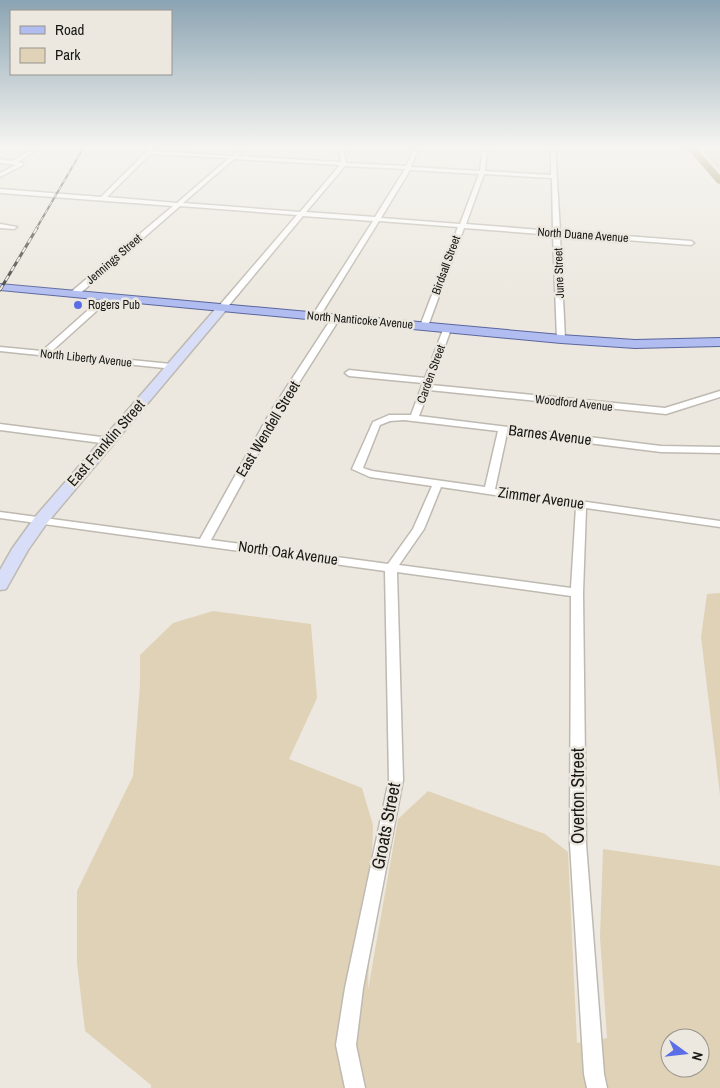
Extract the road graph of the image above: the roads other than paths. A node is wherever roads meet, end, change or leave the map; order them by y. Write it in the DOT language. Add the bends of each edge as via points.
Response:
graph roads {
  1 [pos="88,198"];
  2 [pos="185,198"];
  3 [pos="315,198"];
  4 [pos="390,198"];
  5 [pos="472,198"];
  6 [pos="556,198"];
  7 [pos="102,199"];
  8 [pos="177,205"];
  9 [pos="301,214"];
  10 [pos="377,220"];
  11 [pos="0,226"];
  12 [pos="461,226"];
  13 [pos="14,227"];
  14 [pos="558,233"];
  15 [pos="691,243"];
  16 [pos="0,287"];
  17 [pos="74,294"];
  18 [pos="108,297"];
  19 [pos="222,308"];
  20 [pos="316,316"];
  21 [pos="336,318"];
  22 [pos="424,326"];
  23 [pos="447,329"];
  24 [pos="561,339"];
  25 [pos="720,342"];
  26 [pos="0,349"];
  27 [pos="45,353"];
  28 [pos="171,367"];
  29 [pos="349,373"];
  30 [pos="427,384"];
  31 [pos="720,394"];
  32 [pos="414,418"];
  33 [pos="0,427"];
  34 [pos="503,429"];
  35 [pos="109,441"];
  36 [pos="720,450"];
  37 [pos="362,472"];
  38 [pos="438,483"];
  39 [pos="490,490"];
  40 [pos="581,503"];
  41 [pos="0,515"];
  42 [pos="41,520"];
  43 [pos="720,524"];
  44 [pos="204,542"];
  45 [pos="392,568"];
  46 [pos="0,585"];
  47 [pos="577,593"];
  48 [pos="355,1088"];
  49 [pos="597,1088"];
  1 -- 7 [label="street, North Duane Avenue"];
  2 -- 8 [label="street, Jennings Street"];
  3 -- 9 [label="street"];
  4 -- 10 [label="street"];
  5 -- 12 [label="street, Birdsall Street"];
  6 -- 14 [label="street, June Street"];
  7 -- 8 [label="street, North Duane Avenue"];
  8 -- 9 [label="street, North Duane Avenue"];
  8 -- 17 [label="street, Jennings Street"];
  9 -- 10 [label="street, North Duane Avenue"];
  9 -- 19 [label="street"];
  10 -- 12 [label="street, North Duane Avenue"];
  10 -- 20 [label="street"];
  11 -- 13 [label="street"];
  12 -- 14 [label="street, North Duane Avenue"];
  12 -- 22 [label="street, Birdsall Street"];
  14 -- 15 [label="street, North Duane Avenue"];
  14 -- 24 [label="street, June Street"];
  16 -- 17 [label="main road, North Nanticoke Avenue"];
  17 -- 18 [label="main road, North Nanticoke Avenue"];
  18 -- 19 [label="main road, North Nanticoke Avenue"];
  18 -- 27 [label="street"];
  19 -- 20 [label="main road, North Nanticoke Avenue"];
  19 -- 28 [label="street, East Franklin Street"];
  20 -- 21 [label="main road, North Nanticoke Avenue"];
  21 -- 22 [label="main road, North Nanticoke Avenue"];
  21 -- 44 [label="street, East Wendell Street" via="276,411"];
  22 -- 23 [label="main road, North Nanticoke Avenue"];
  23 -- 24 [label="main road, North Nanticoke Avenue"];
  23 -- 30 [label="street, Carden Street"];
  24 -- 25 [label="main road, North Nanticoke Avenue" via="634,344"];
  26 -- 27 [label="street, North Liberty Avenue"];
  27 -- 28 [label="street, North Liberty Avenue"];
  28 -- 35 [label="street, East Franklin Street"];
  29 -- 30 [label="street, Woodford Avenue"];
  30 -- 31 [label="street, Woodford Avenue" via="666,411"];
  30 -- 32 [label="street, Carden Street"];
  32 -- 34 [label="street, Barnes Avenue"];
  32 -- 37 [label="street, Barnes Avenue" via="399,417 376,424 358,469"];
  33 -- 35 [label="street"];
  34 -- 36 [label="street, Barnes Avenue" via="661,449"];
  34 -- 39 [label="street"];
  35 -- 42 [label="street, East Franklin Street"];
  37 -- 38 [label="street, Zimmer Avenue"];
  38 -- 39 [label="street, Zimmer Avenue"];
  38 -- 45 [label="street, Groats Street" via="418,529"];
  39 -- 40 [label="street, Zimmer Avenue"];
  40 -- 43 [label="street, Zimmer Avenue"];
  40 -- 47 [label="street, Overton Street"];
  41 -- 42 [label="street, North Oak Avenue"];
  42 -- 44 [label="street, North Oak Avenue"];
  42 -- 46 [label="street, East Franklin Street"];
  44 -- 45 [label="street, North Oak Avenue"];
  45 -- 47 [label="street, North Oak Avenue"];
  45 -- 48 [label="street, Groats Street" via="396,780 354,988 346,1045"];
  47 -- 49 [label="street, Overton Street" via="578,844"];
}
